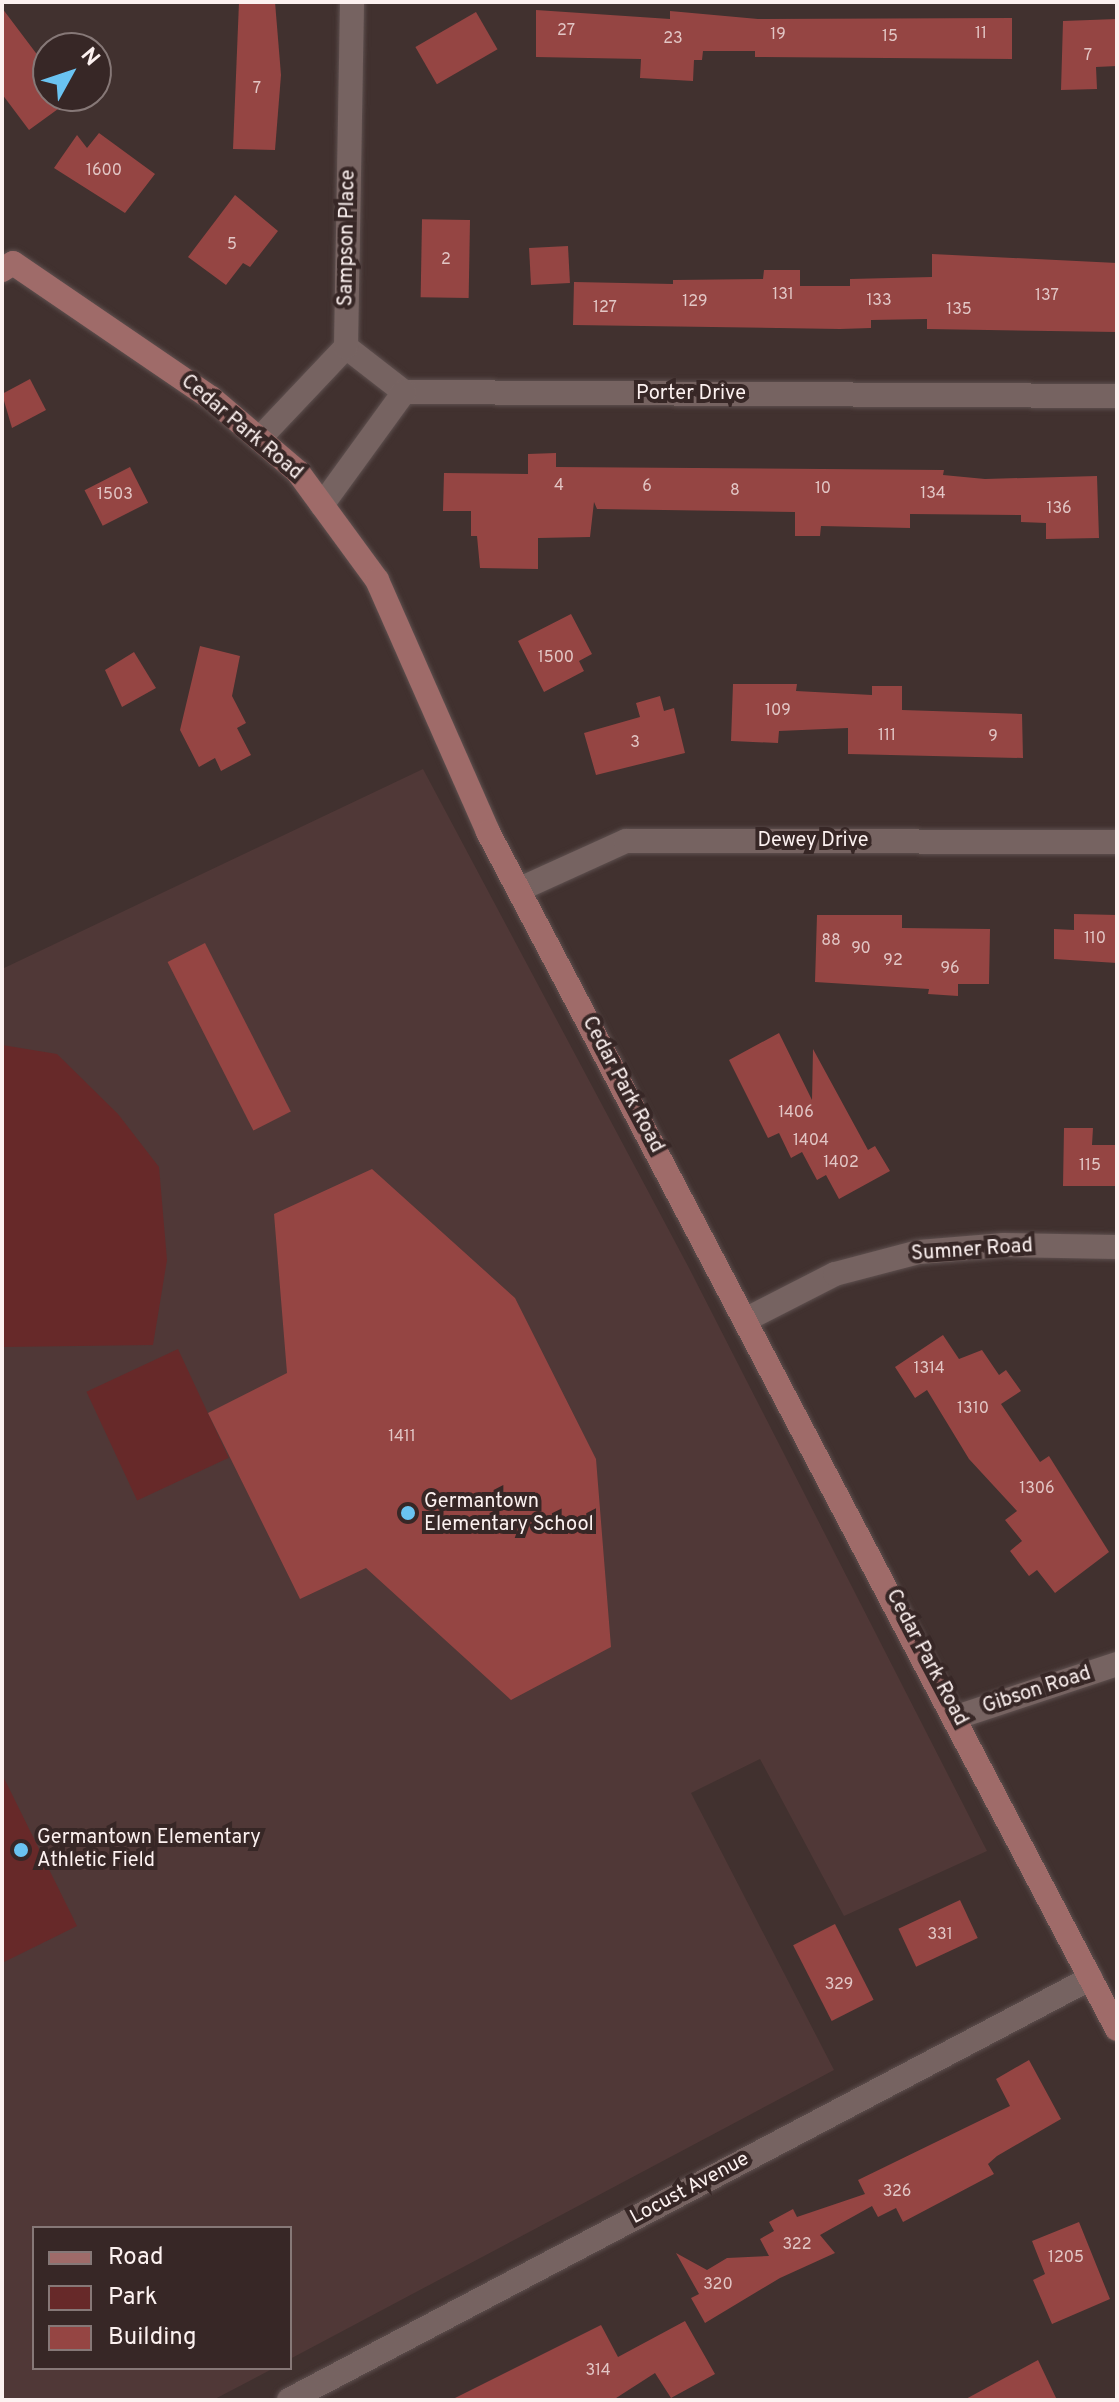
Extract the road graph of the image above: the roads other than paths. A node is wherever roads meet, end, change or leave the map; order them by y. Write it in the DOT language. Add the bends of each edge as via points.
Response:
graph roads {
  1 [pos="352,2"];
  2 [pos="6,261"];
  3 [pos="346,347"];
  4 [pos="404,392"];
  5 [pos="1117,396"];
  6 [pos="259,439"];
  7 [pos="322,505"];
  8 [pos="1117,842"];
  9 [pos="520,889"];
  10 [pos="1117,1247"];
  11 [pos="745,1320"];
  12 [pos="1117,1664"];
  13 [pos="957,1717"];
  14 [pos="1091,1978"];
  15 [pos="1117,2029"];
  16 [pos="289,2400"];
  1 -- 3 [label="street, Sampson Place"];
  2 -- 6 [label="street, Cedar Park Road" via="211,398"];
  3 -- 4 [label="street"];
  3 -- 6 [label="street"];
  4 -- 5 [label="street, Porter Drive"];
  4 -- 7 [label="street"];
  6 -- 7 [label="street, Cedar Park Road" via="298,472"];
  7 -- 9 [label="street, Cedar Park Road" via="377,580 488,832"];
  8 -- 9 [label="street, Dewey Drive" via="626,841"];
  9 -- 11 [label="street, Cedar Park Road"];
  10 -- 11 [label="street, Sumner Road" via="1004,1245 919,1252 835,1274"];
  11 -- 13 [label="street, Cedar Park Road"];
  12 -- 13 [label="street, Gibson Road"];
  13 -- 14 [label="street, Cedar Park Road"];
  14 -- 15 [label="street, Cedar Park Road"];
  14 -- 16 [label="street, Locust Avenue"];
}
